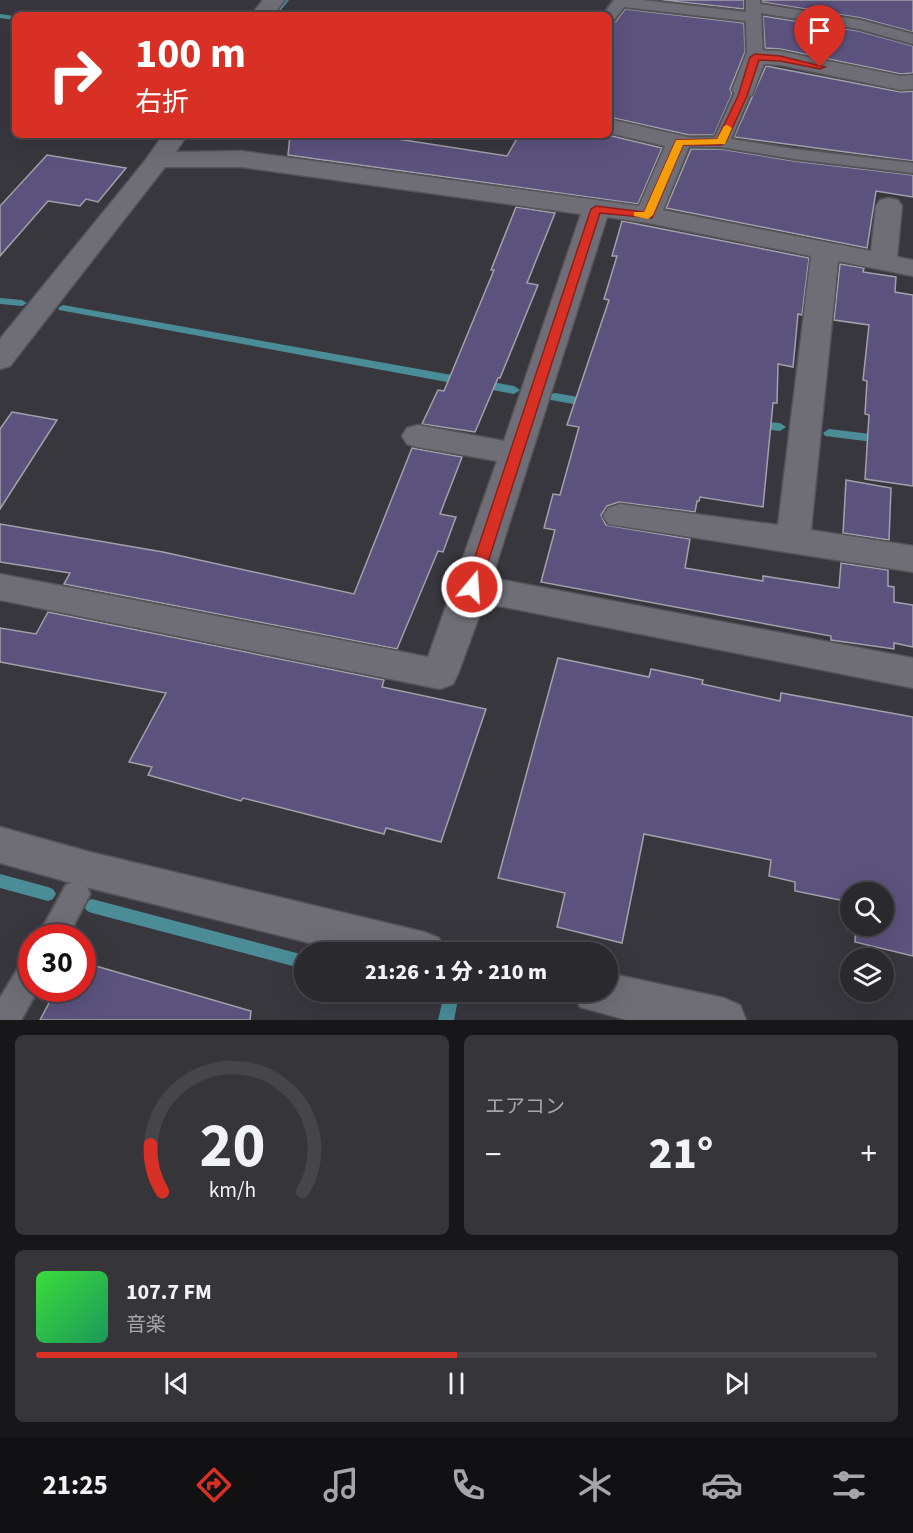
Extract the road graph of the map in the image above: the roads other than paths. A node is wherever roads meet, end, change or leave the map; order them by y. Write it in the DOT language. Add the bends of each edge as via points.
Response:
graph roads {
  1 [pos="274,0"];
  2 [pos="753,8"];
  3 [pos="264,12"];
  4 [pos="612,13"];
  5 [pos="913,39"];
  6 [pos="755,57"];
  7 [pos="913,82"];
  8 [pos="744,90"];
  9 [pos="612,127"];
  10 [pos="173,138"];
  11 [pos="679,142"];
  12 [pos="721,142"];
  13 [pos="158,160"];
  14 [pos="913,168"];
  15 [pos="889,206"];
  16 [pos="596,209"];
  17 [pos="648,215"];
  18 [pos="825,251"];
  19 [pos="883,262"];
  20 [pos="913,268"];
  21 [pos="0,359"];
  22 [pos="418,436"];
  23 [pos="516,454"];
  24 [pos="620,516"];
  25 [pos="793,539"];
  26 [pos="913,559"];
  27 [pos="0,587"];
  28 [pos="472,587"];
  29 [pos="913,673"];
  30 [pos="0,844"];
  31 [pos="383,942"];
  32 [pos="18,996"];
  33 [pos="618,997"];
  34 [pos="4,1020"];
  35 [pos="724,1020"];
  1 -- 3 [label="street"];
  2 -- 4 [label="lane" via="620,3"];
  2 -- 5 [label="lane" via="860,25"];
  2 -- 6 [label="lane"];
  6 -- 7 [label="street"];
  6 -- 8 [label="street"];
  8 -- 12 [label="lane"];
  9 -- 11 [label="street"];
  10 -- 13 [label="street"];
  11 -- 12 [label="lane"];
  11 -- 17 [label="street"];
  12 -- 14 [label="lane"];
  13 -- 16 [label="street" via="242,159"];
  13 -- 21 [label="street"];
  15 -- 19 [label="street"];
  16 -- 17 [label="street"];
  16 -- 23 [label="street"];
  17 -- 18 [label="street"];
  18 -- 19 [label="street"];
  18 -- 25 [label="street"];
  19 -- 20 [label="street"];
  22 -- 23 [label="street"];
  23 -- 28 [label="street"];
  24 -- 25 [label="street"];
  25 -- 26 [label="street"];
  27 -- 28 [label="street" via="440,674"];
  28 -- 29 [label="street"];
  30 -- 31 [label="street"];
  32 -- 34 [label="lane"];
  33 -- 35 [label="street"];
}
